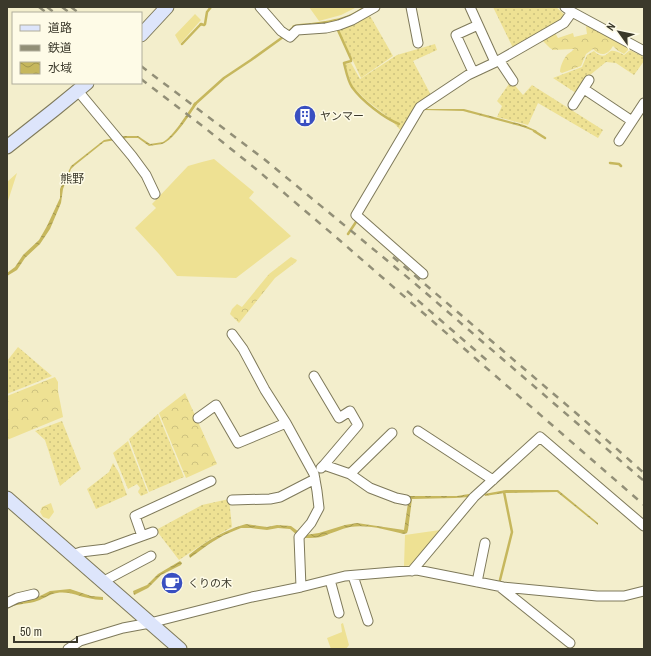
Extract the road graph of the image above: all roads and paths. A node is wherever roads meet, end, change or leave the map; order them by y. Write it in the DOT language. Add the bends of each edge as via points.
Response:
graph roads {
  1 [pos="167,7"];
  2 [pos="260,7"];
  3 [pos="375,7"];
  4 [pos="411,7"];
  5 [pos="470,7"];
  6 [pos="568,9"];
  7 [pos="478,25"];
  8 [pos="142,34"];
  9 [pos="418,43"];
  10 [pos="644,51"];
  11 [pos="497,61"];
  12 [pos="473,72"];
  13 [pos="589,80"];
  14 [pos="513,81"];
  15 [pos="82,87"];
  16 [pos="584,88"];
  17 [pos="644,103"];
  18 [pos="573,104"];
  19 [pos="632,122"];
  20 [pos="619,141"];
  21 [pos="7,147"];
  22 [pos="155,194"];
  23 [pos="423,274"];
  24 [pos="232,334"];
  25 [pos="314,376"];
  26 [pos="198,418"];
  27 [pos="286,423"];
  28 [pos="418,431"];
  29 [pos="392,433"];
  30 [pos="324,465"];
  31 [pos="350,474"];
  32 [pos="314,476"];
  33 [pos="493,480"];
  34 [pos="211,481"];
  35 [pos="7,498"];
  36 [pos="232,500"];
  37 [pos="406,500"];
  38 [pos="644,526"];
  39 [pos="153,532"];
  40 [pos="142,536"];
  41 [pos="485,543"];
  42 [pos="72,555"];
  43 [pos="151,556"];
  44 [pos="412,571"];
  45 [pos="353,576"];
  46 [pos="330,580"];
  47 [pos="102,582"];
  48 [pos="477,582"];
  49 [pos="500,586"];
  50 [pos="301,587"];
  51 [pos="644,591"];
  52 [pos="34,594"];
  53 [pos="7,603"];
  54 [pos="339,614"];
  55 [pos="368,621"];
  56 [pos="150,623"];
  57 [pos="570,643"];
  58 [pos="68,649"];
  59 [pos="180,649"];
  1 -- 8 [label="street"];
  2 -- 3 [label="street" via="281,32 290,37 297,30 339,26"];
  4 -- 9 [label="street"];
  5 -- 7 [label="street"];
  6 -- 10 [label="street"];
  6 -- 11 [label="street" via="564,23"];
  7 -- 11 [label="street"];
  7 -- 12 [label="street" via="456,35"];
  11 -- 12 [label="street"];
  11 -- 14 [label="street"];
  12 -- 23 [label="street" via="420,107 356,215"];
  13 -- 16 [label="street"];
  15 -- 21 [label="street"];
  15 -- 22 [label="street" via="146,175"];
  16 -- 18 [label="street"];
  16 -- 19 [label="street"];
  17 -- 19 [label="street"];
  19 -- 20 [label="street"];
  24 -- 27 [label="street" via="244,349"];
  25 -- 30 [label="street" via="339,418 350,411 358,425"];
  26 -- 27 [label="street" via="216,405 238,443"];
  27 -- 32 [label="street"];
  28 -- 33 [label="street"];
  29 -- 31 [label="street"];
  30 -- 31 [label="street"];
  30 -- 32 [label="street"];
  31 -- 37 [label="street" via="370,488"];
  32 -- 36 [label="street" via="280,497"];
  32 -- 50 [label="street" via="319,508 312,523 299,537"];
  33 -- 38 [label="street" via="540,437"];
  33 -- 44 [label="street" via="474,497"];
  34 -- 40 [label="street" via="134,516"];
  35 -- 42 [label="street"];
  39 -- 40 [label="street"];
  40 -- 42 [label="street" via="106,549"];
  41 -- 48 [label="street"];
  42 -- 47 [label="street"];
  43 -- 47 [label="street"];
  44 -- 45 [label="street"];
  44 -- 48 [label="street"];
  45 -- 46 [label="street"];
  45 -- 55 [label="street"];
  46 -- 50 [label="street"];
  46 -- 54 [label="street"];
  47 -- 56 [label="street"];
  48 -- 49 [label="street"];
  49 -- 51 [label="street" via="597,596 624,596"];
  49 -- 57 [label="street"];
  50 -- 56 [label="street"];
  52 -- 53 [label="street"];
  56 -- 58 [label="street" via="80,641"];
  56 -- 59 [label="street"];
}
